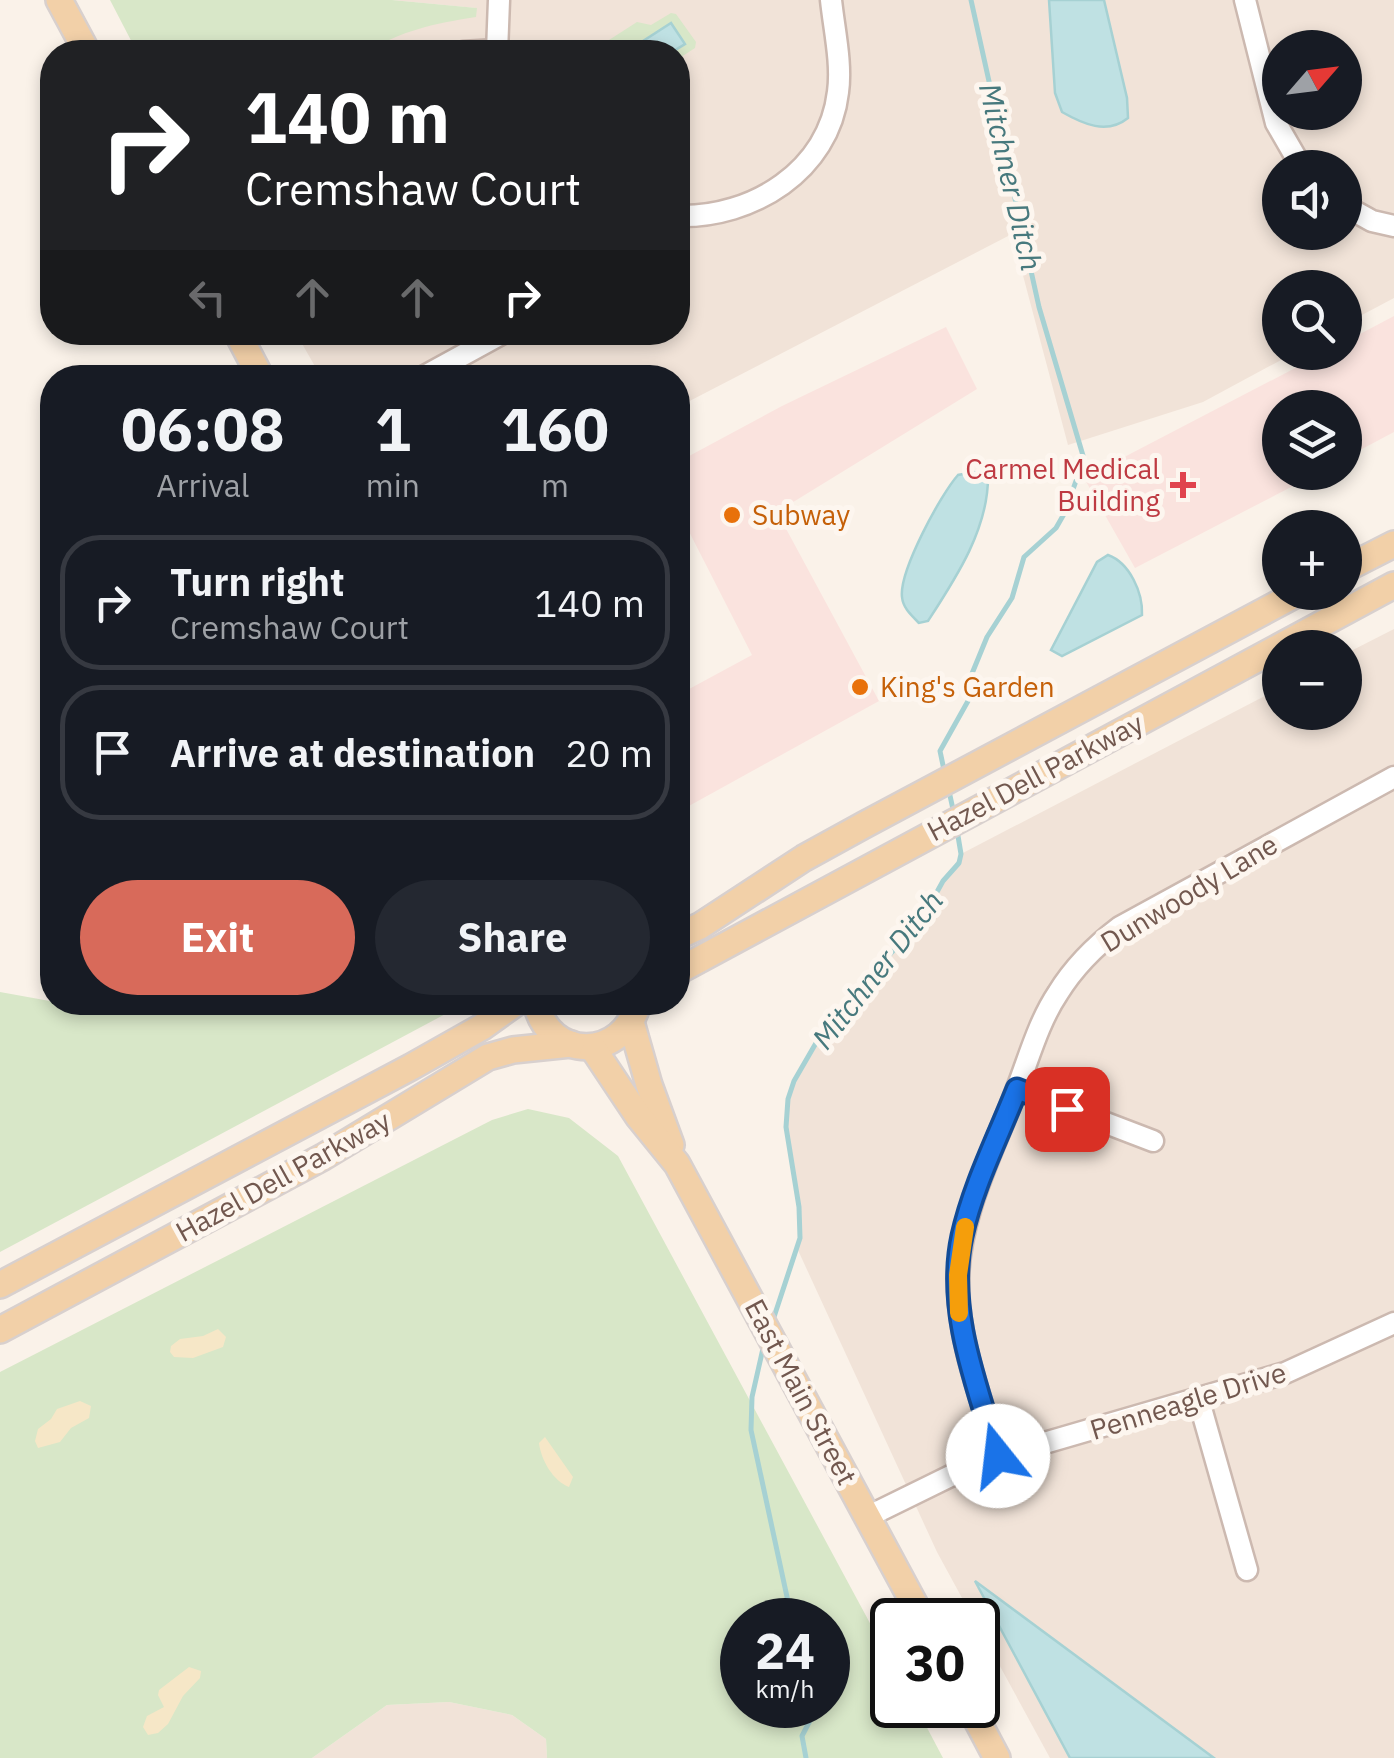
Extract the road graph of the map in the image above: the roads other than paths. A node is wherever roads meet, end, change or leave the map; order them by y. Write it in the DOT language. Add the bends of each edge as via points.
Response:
graph roads {
  1 [pos="60,0"];
  2 [pos="499,0"];
  3 [pos="830,0"];
  4 [pos="1244,0"];
  5 [pos="82,40"];
  6 [pos="497,40"];
  7 [pos="1291,150"];
  8 [pos="1362,215"];
  9 [pos="690,216"];
  10 [pos="1394,226"];
  11 [pos="481,345"];
  12 [pos="444,365"];
  13 [pos="1394,544"];
  14 [pos="1362,560"];
  15 [pos="1394,585"];
  16 [pos="1266,610"];
  17 [pos="1394,777"];
  18 [pos="690,931"];
  19 [pos="690,964"];
  20 [pos="498,1015"];
  21 [pos="541,1015"];
  22 [pos="633,1015"];
  23 [pos="638,1015"];
  24 [pos="582,1046"];
  25 [pos="1017,1089"];
  26 [pos="1153,1141"];
  27 [pos="677,1164"];
  28 [pos="0,1285"];
  29 [pos="1394,1323"];
  30 [pos="0,1330"];
  31 [pos="1199,1400"];
  32 [pos="998,1456"];
  33 [pos="868,1517"];
  34 [pos="1247,1570"];
  35 [pos="911,1598"];
  36 [pos="982,1728"];
  37 [pos="998,1758"];
  1 -- 5 [label="main road"];
  2 -- 6 [label="street"];
  3 -- 9 [label="street" via="839,90 822,142 768,194"];
  4 -- 7 [label="street" via="1276,124"];
  8 -- 10 [label="street"];
  11 -- 12 [label="street"];
  13 -- 14 [label="main road"];
  15 -- 19 [label="main road, Hazel Dell Parkway"];
  16 -- 18 [label="main road, Hazel Dell Parkway" via="804,858"];
  17 -- 25 [label="street, Dunwoody Lane" via="1106,938 1056,996"];
  20 -- 28 [label="main road, Hazel Dell Parkway"];
  21 -- 24 [label="main road, East Main Street" via="546,1027"];
  22 -- 24 [label="main road" via="615,1039"];
  23 -- 27 [label="main road, East Main Street" via="644,1070"];
  24 -- 27 [label="main road, East Main Street"];
  24 -- 30 [label="main road, Hazel Dell Parkway" via="504,1051 479,1062 323,1157"];
  25 -- 26 [label="street"];
  25 -- 32 [label="street, Dunwoody Lane" via="967,1220 958,1275 963,1332"];
  27 -- 33 [label="main road, East Main Street"];
  29 -- 31 [label="street, Penneagle Drive" via="1302,1367"];
  31 -- 32 [label="street, Penneagle Drive"];
  31 -- 34 [label="street"];
  32 -- 33 [label="street, Penneagle Drive"];
  33 -- 35 [label="main road, East Main Street"];
  36 -- 37 [label="main road"];
}
